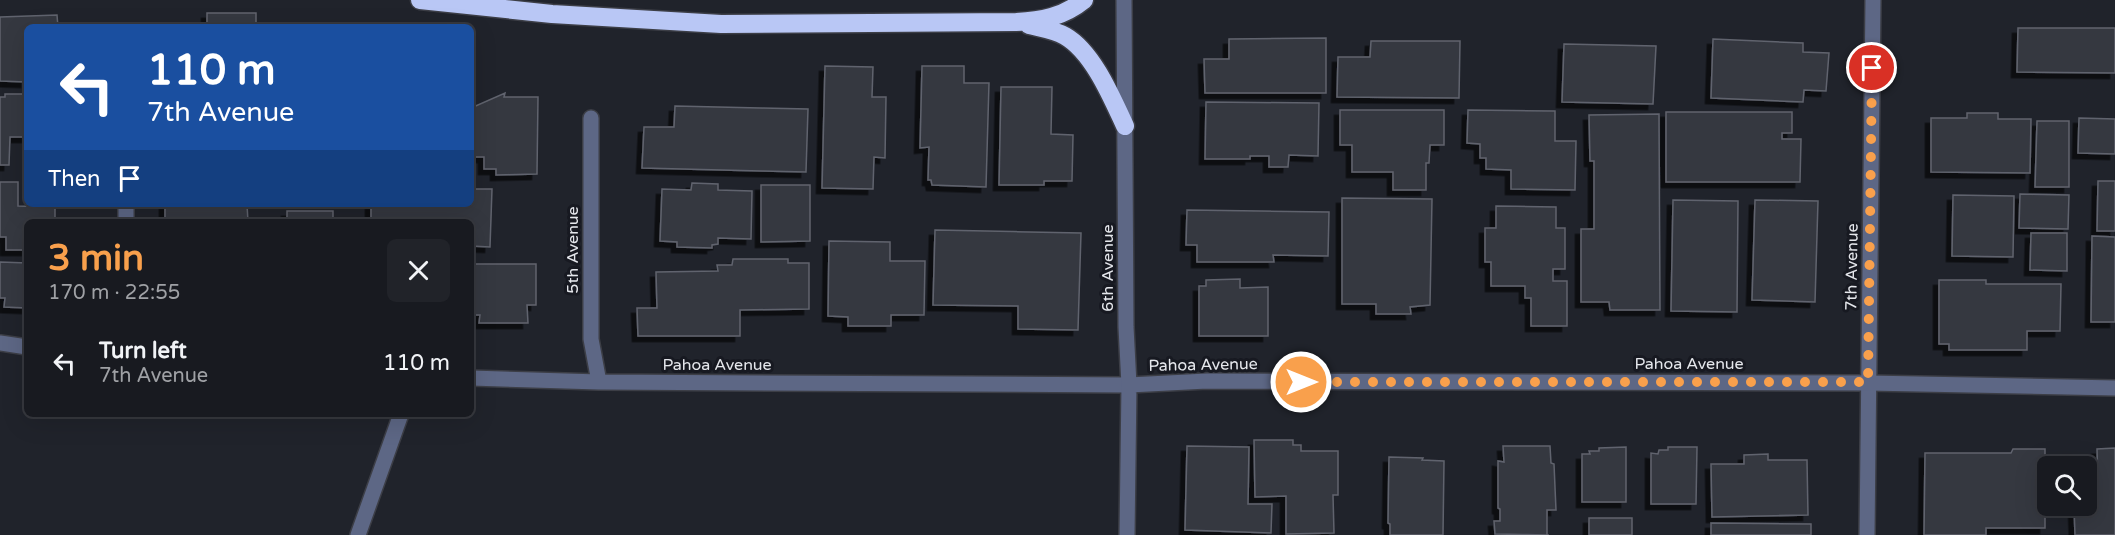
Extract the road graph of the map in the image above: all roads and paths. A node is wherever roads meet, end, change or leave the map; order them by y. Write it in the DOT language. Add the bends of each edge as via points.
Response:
graph roads {
  1 [pos="420,0"];
  2 [pos="1084,0"];
  3 [pos="1124,0"];
  4 [pos="1873,0"];
  5 [pos="1016,22"];
  6 [pos="591,118"];
  7 [pos="1125,126"];
  8 [pos="0,343"];
  9 [pos="24,347"];
  10 [pos="474,378"];
  11 [pos="599,382"];
  12 [pos="1868,382"];
  13 [pos="1129,385"];
  14 [pos="2115,388"];
  15 [pos="400,417"];
  16 [pos="358,535"];
  17 [pos="1128,535"];
  18 [pos="1867,535"];
  1 -- 5 [label="highway" via="563,15 721,24"];
  2 -- 5 [label="highway" via="1048,19"];
  3 -- 7 [label="street, 6th Avenue"];
  4 -- 12 [label="street, 7th Avenue"];
  5 -- 7 [label="highway" via="1055,32 1075,44 1104,84"];
  6 -- 11 [label="street, 5th Avenue" via="591,339"];
  7 -- 13 [label="street, 6th Avenue"];
  8 -- 9 [label="street"];
  10 -- 11 [label="street, Pahoa Avenue"];
  11 -- 13 [label="street, Pahoa Avenue"];
  12 -- 13 [label="street, Pahoa Avenue" via="1207,381"];
  12 -- 14 [label="street, Pahoa Avenue"];
  12 -- 18 [label="street, 7th Avenue"];
  13 -- 17 [label="street, 6th Avenue"];
  15 -- 16 [label="street"];
}
